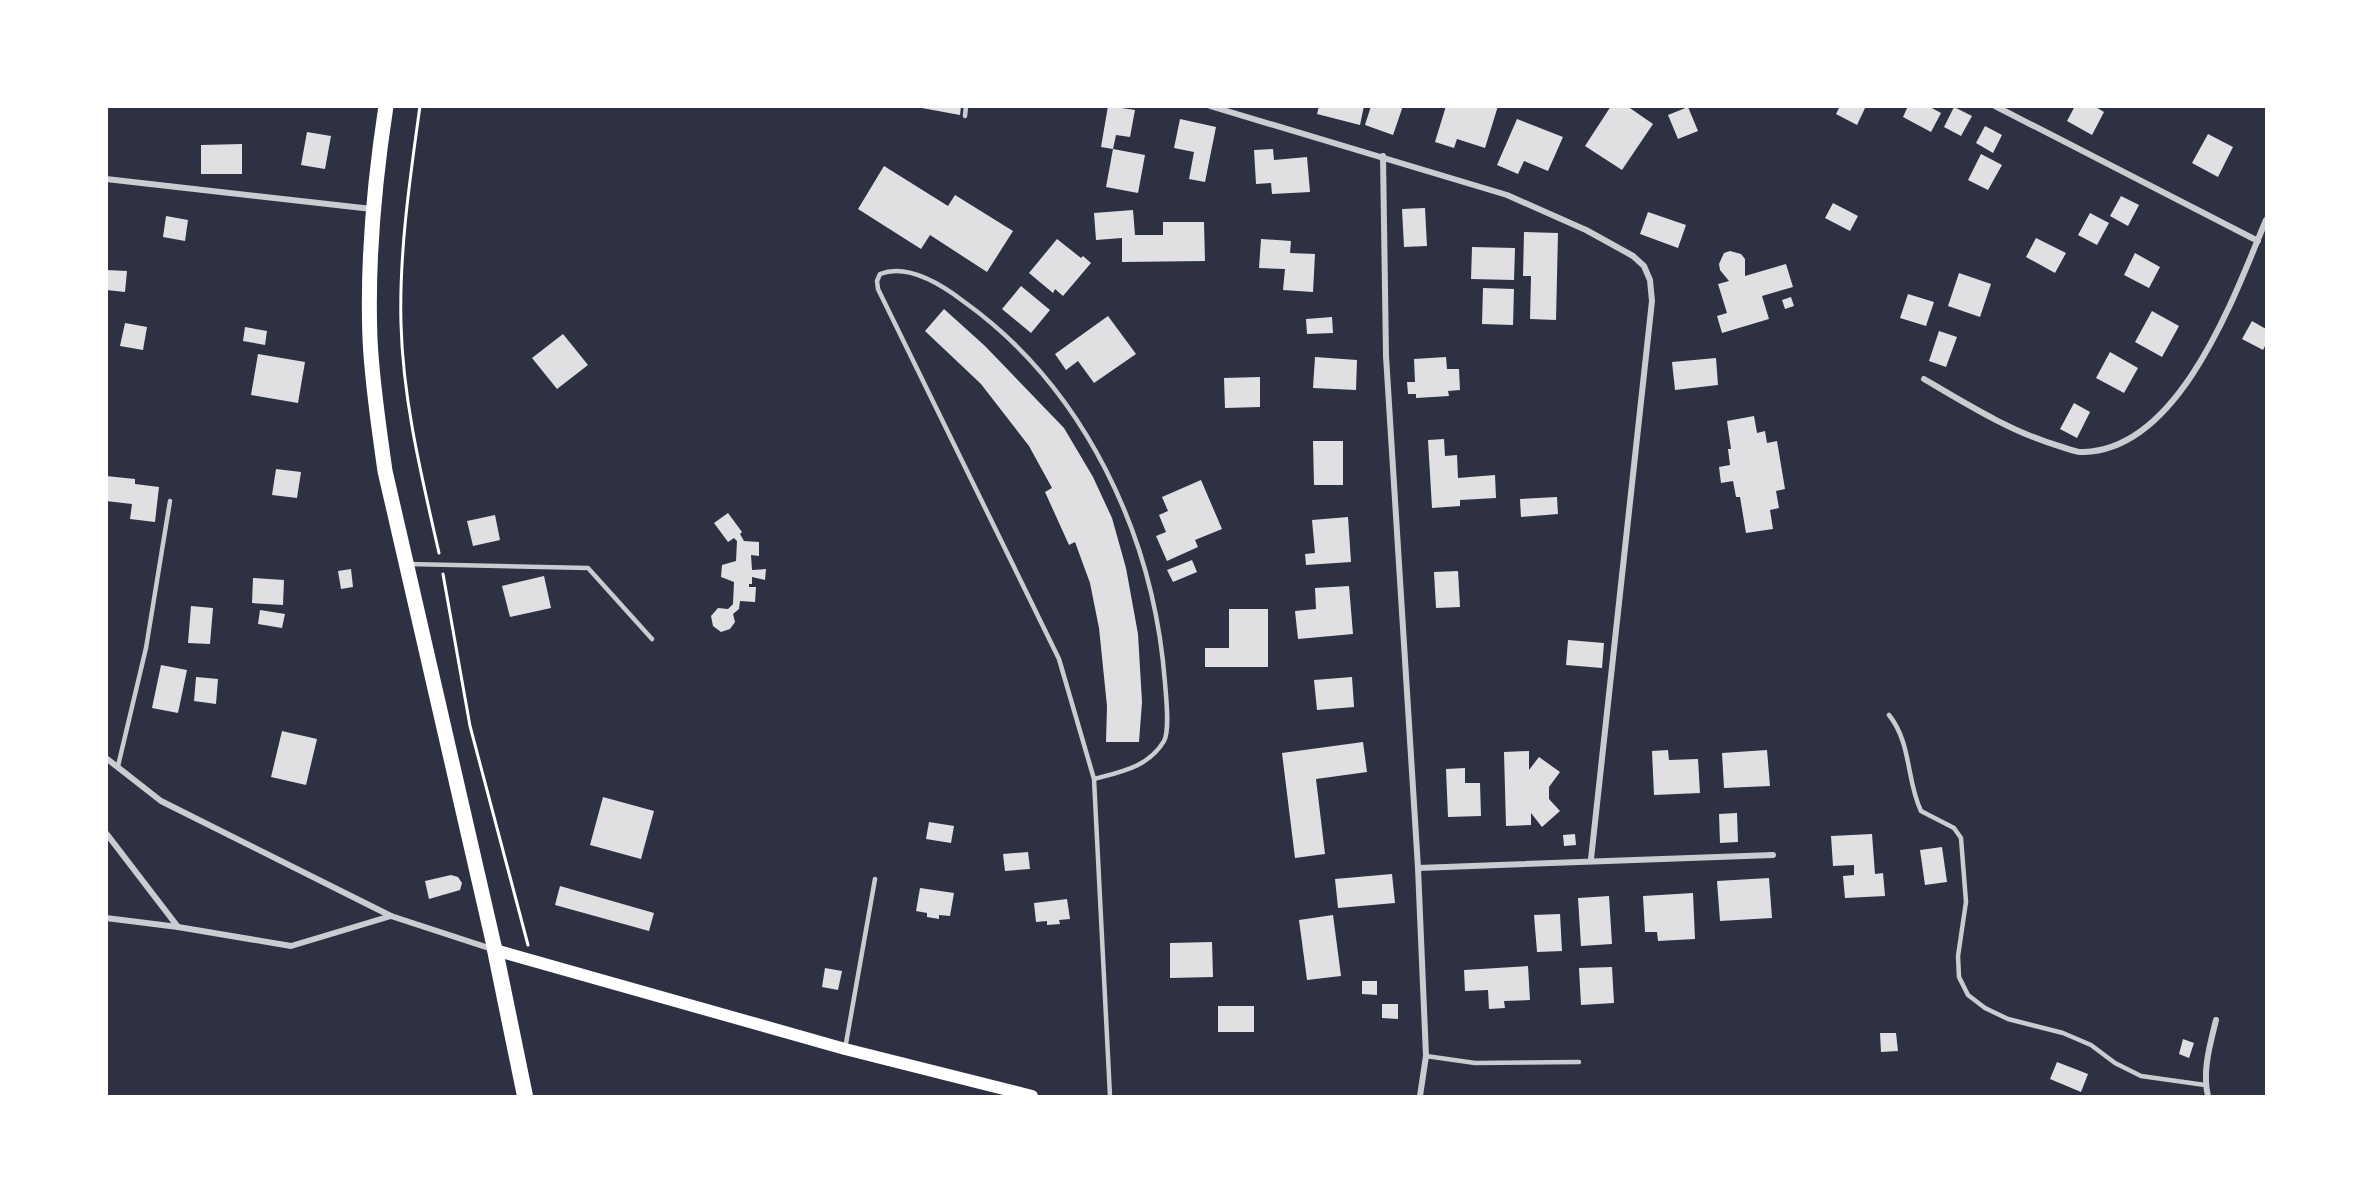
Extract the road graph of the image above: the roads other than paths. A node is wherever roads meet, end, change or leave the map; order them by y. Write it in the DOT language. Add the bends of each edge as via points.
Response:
graph roads {
  1 [pos="386,106"];
  2 [pos="966,106"];
  3 [pos="1210,106"];
  4 [pos="1995,106"];
  5 [pos="965,116"];
  6 [pos="1383,156"];
  7 [pos="106,179"];
  8 [pos="373,209"];
  9 [pos="2266,220"];
  10 [pos="2258,241"];
  11 [pos="1924,379"];
  12 [pos="170,501"];
  13 [pos="406,564"];
  14 [pos="652,639"];
  15 [pos="1889,715"];
  16 [pos="106,758"];
  17 [pos="118,766"];
  18 [pos="1094,778"];
  19 [pos="106,833"];
  20 [pos="1773,855"];
  21 [pos="1591,859"];
  22 [pos="1418,867"];
  23 [pos="875,879"];
  24 [pos="391,916"];
  25 [pos="106,918"];
  26 [pos="178,927"];
  27 [pos="495,950"];
  28 [pos="2216,1020"];
  29 [pos="845,1049"];
  30 [pos="1426,1056"];
  31 [pos="1579,1062"];
  32 [pos="2205,1085"];
  33 [pos="525,1096"];
  34 [pos="1032,1096"];
  35 [pos="1110,1096"];
  36 [pos="1420,1096"];
  37 [pos="2208,1096"];
  1 -- 8 [label="main road"];
  2 -- 5 [label="lane"];
  3 -- 6 [label="street"];
  4 -- 10 [label="street"];
  6 -- 21 [label="street" via="1508,195 1586,230 1633,256 1644,266 1650,280 1651,313"];
  6 -- 22 [label="street" via="1386,356"];
  7 -- 8 [label="street"];
  8 -- 13 [label="main road" via="370,341 385,471"];
  9 -- 10 [label="street"];
  10 -- 11 [label="street" via="2222,326 2189,381 2158,416 2106,449 2082,453 2039,440 1977,411"];
  12 -- 17 [label="lane" via="146,648"];
  13 -- 14 [label="lane" via="588,568"];
  13 -- 27 [label="main road"];
  15 -- 32 [label="lane" via="1905,743 1921,811 1954,828 1961,838 1966,902 1958,956 1959,977 1968,995 2008,1019 2063,1033 2091,1045 2141,1076"];
  16 -- 17 [label="street"];
  17 -- 24 [label="street" via="161,801"];
  18 -- 18 [label="lane" via="1059,659 878,289 880,274 907,272 948,290 983,315 1053,385 1117,489 1143,557 1158,616 1167,708 1165,740 1149,759 1127,770"];
  18 -- 35 [label="lane"];
  19 -- 26 [label="street"];
  20 -- 21 [label="street"];
  21 -- 22 [label="street"];
  22 -- 30 [label="street"];
  23 -- 29 [label="lane"];
  24 -- 26 [label="street" via="291,946"];
  24 -- 27 [label="street"];
  25 -- 26 [label="street"];
  27 -- 29 [label="main road"];
  27 -- 33 [label="highway"];
  28 -- 32 [label="street"];
  29 -- 34 [label="main road"];
  30 -- 31 [label="lane" via="1475,1064"];
  30 -- 36 [label="street"];
  32 -- 37 [label="street"];
}
